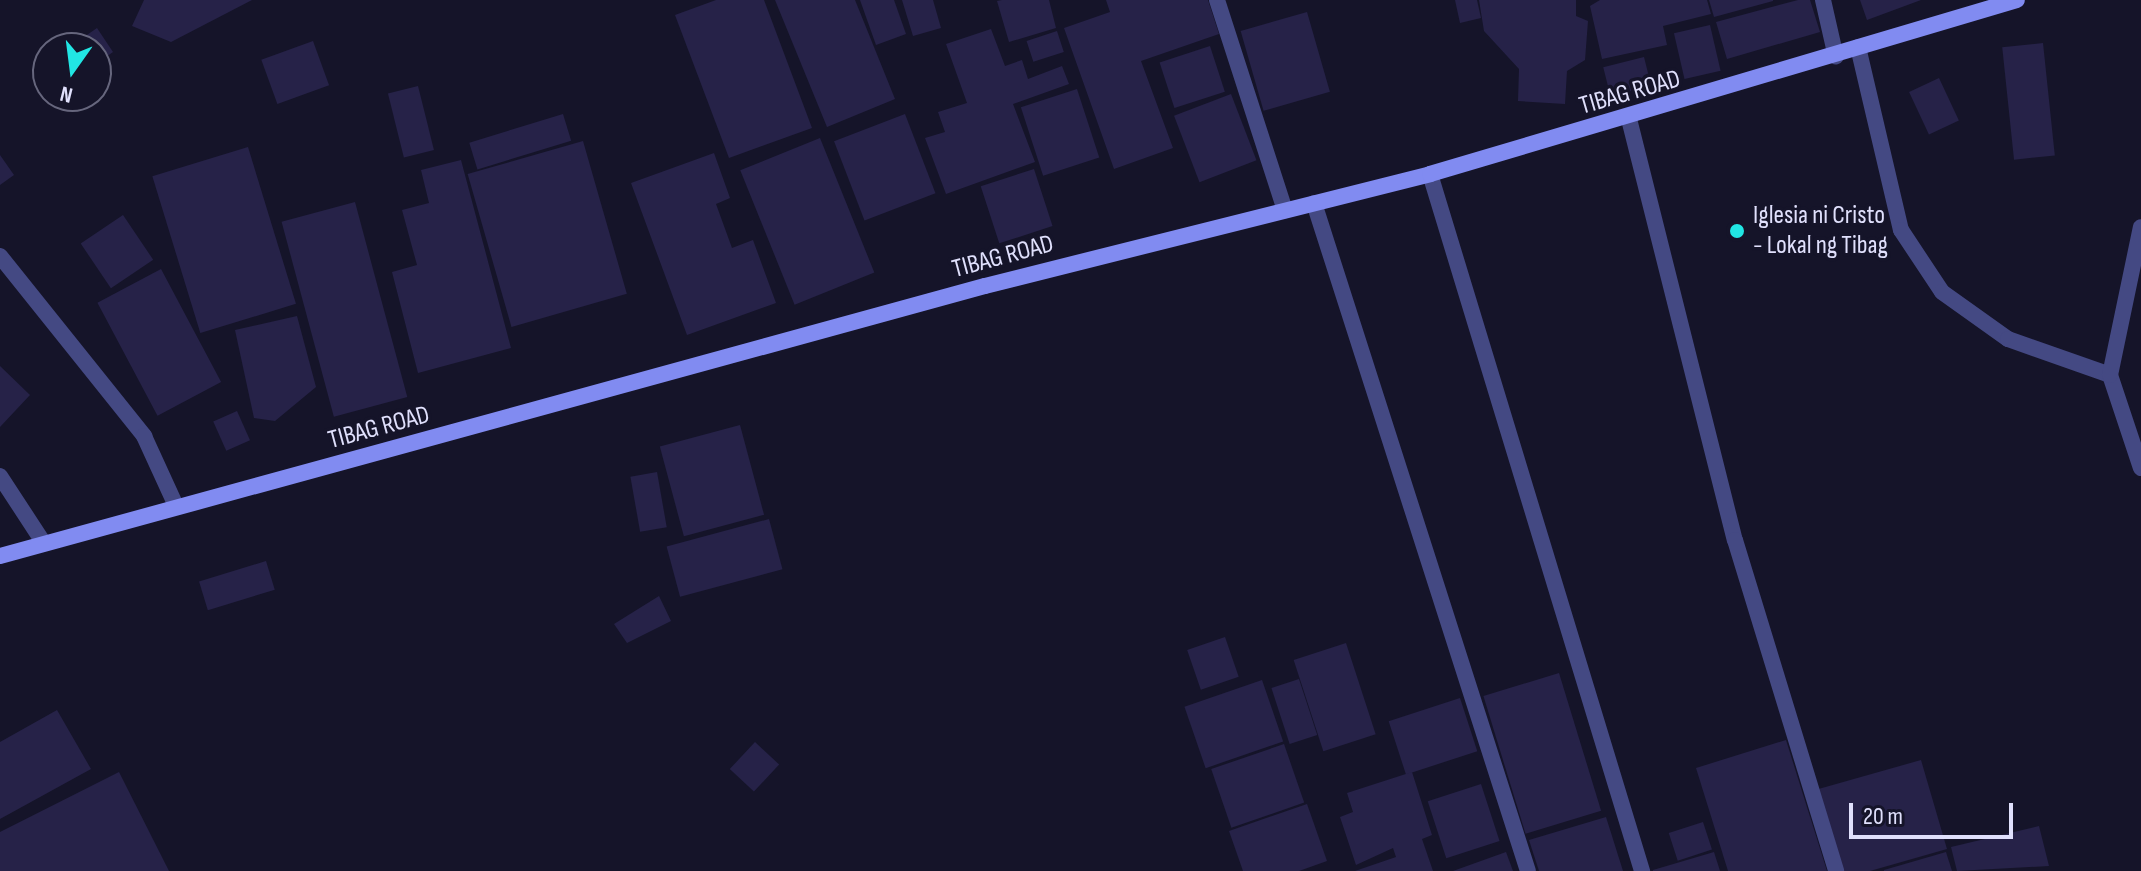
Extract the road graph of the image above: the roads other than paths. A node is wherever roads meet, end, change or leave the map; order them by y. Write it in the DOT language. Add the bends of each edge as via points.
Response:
graph roads {
  1 [pos="1217,0"];
  2 [pos="1823,0"];
  3 [pos="2017,0"];
  4 [pos="1858,47"];
  5 [pos="1836,57"];
  6 [pos="1629,119"];
  7 [pos="1430,174"];
  8 [pos="1314,203"];
  9 [pos="1285,210"];
  10 [pos="2141,227"];
  11 [pos="0,256"];
  12 [pos="2110,375"];
  13 [pos="2141,468"];
  14 [pos="0,476"];
  15 [pos="176,506"];
  16 [pos="43,542"];
  17 [pos="0,556"];
  18 [pos="1528,871"];
  19 [pos="1642,871"];
  20 [pos="1836,871"];
  1 -- 9 [label="street"];
  2 -- 5 [label="street"];
  3 -- 4 [label="street, TIBAG ROAD"];
  4 -- 5 [label="street, TIBAG ROAD"];
  4 -- 12 [label="street" via="1901,230 1942,292 2008,339"];
  5 -- 6 [label="street, TIBAG ROAD"];
  6 -- 7 [label="street, TIBAG ROAD"];
  6 -- 20 [label="street" via="1735,540"];
  7 -- 8 [label="street, TIBAG ROAD"];
  7 -- 19 [label="street"];
  8 -- 9 [label="street, TIBAG ROAD"];
  8 -- 18 [label="street"];
  9 -- 15 [label="street, TIBAG ROAD"];
  10 -- 12 [label="street"];
  11 -- 15 [label="street" via="144,436"];
  12 -- 13 [label="street"];
  14 -- 16 [label="street"];
  15 -- 16 [label="street, TIBAG ROAD"];
  16 -- 17 [label="street, TIBAG ROAD"];
}
